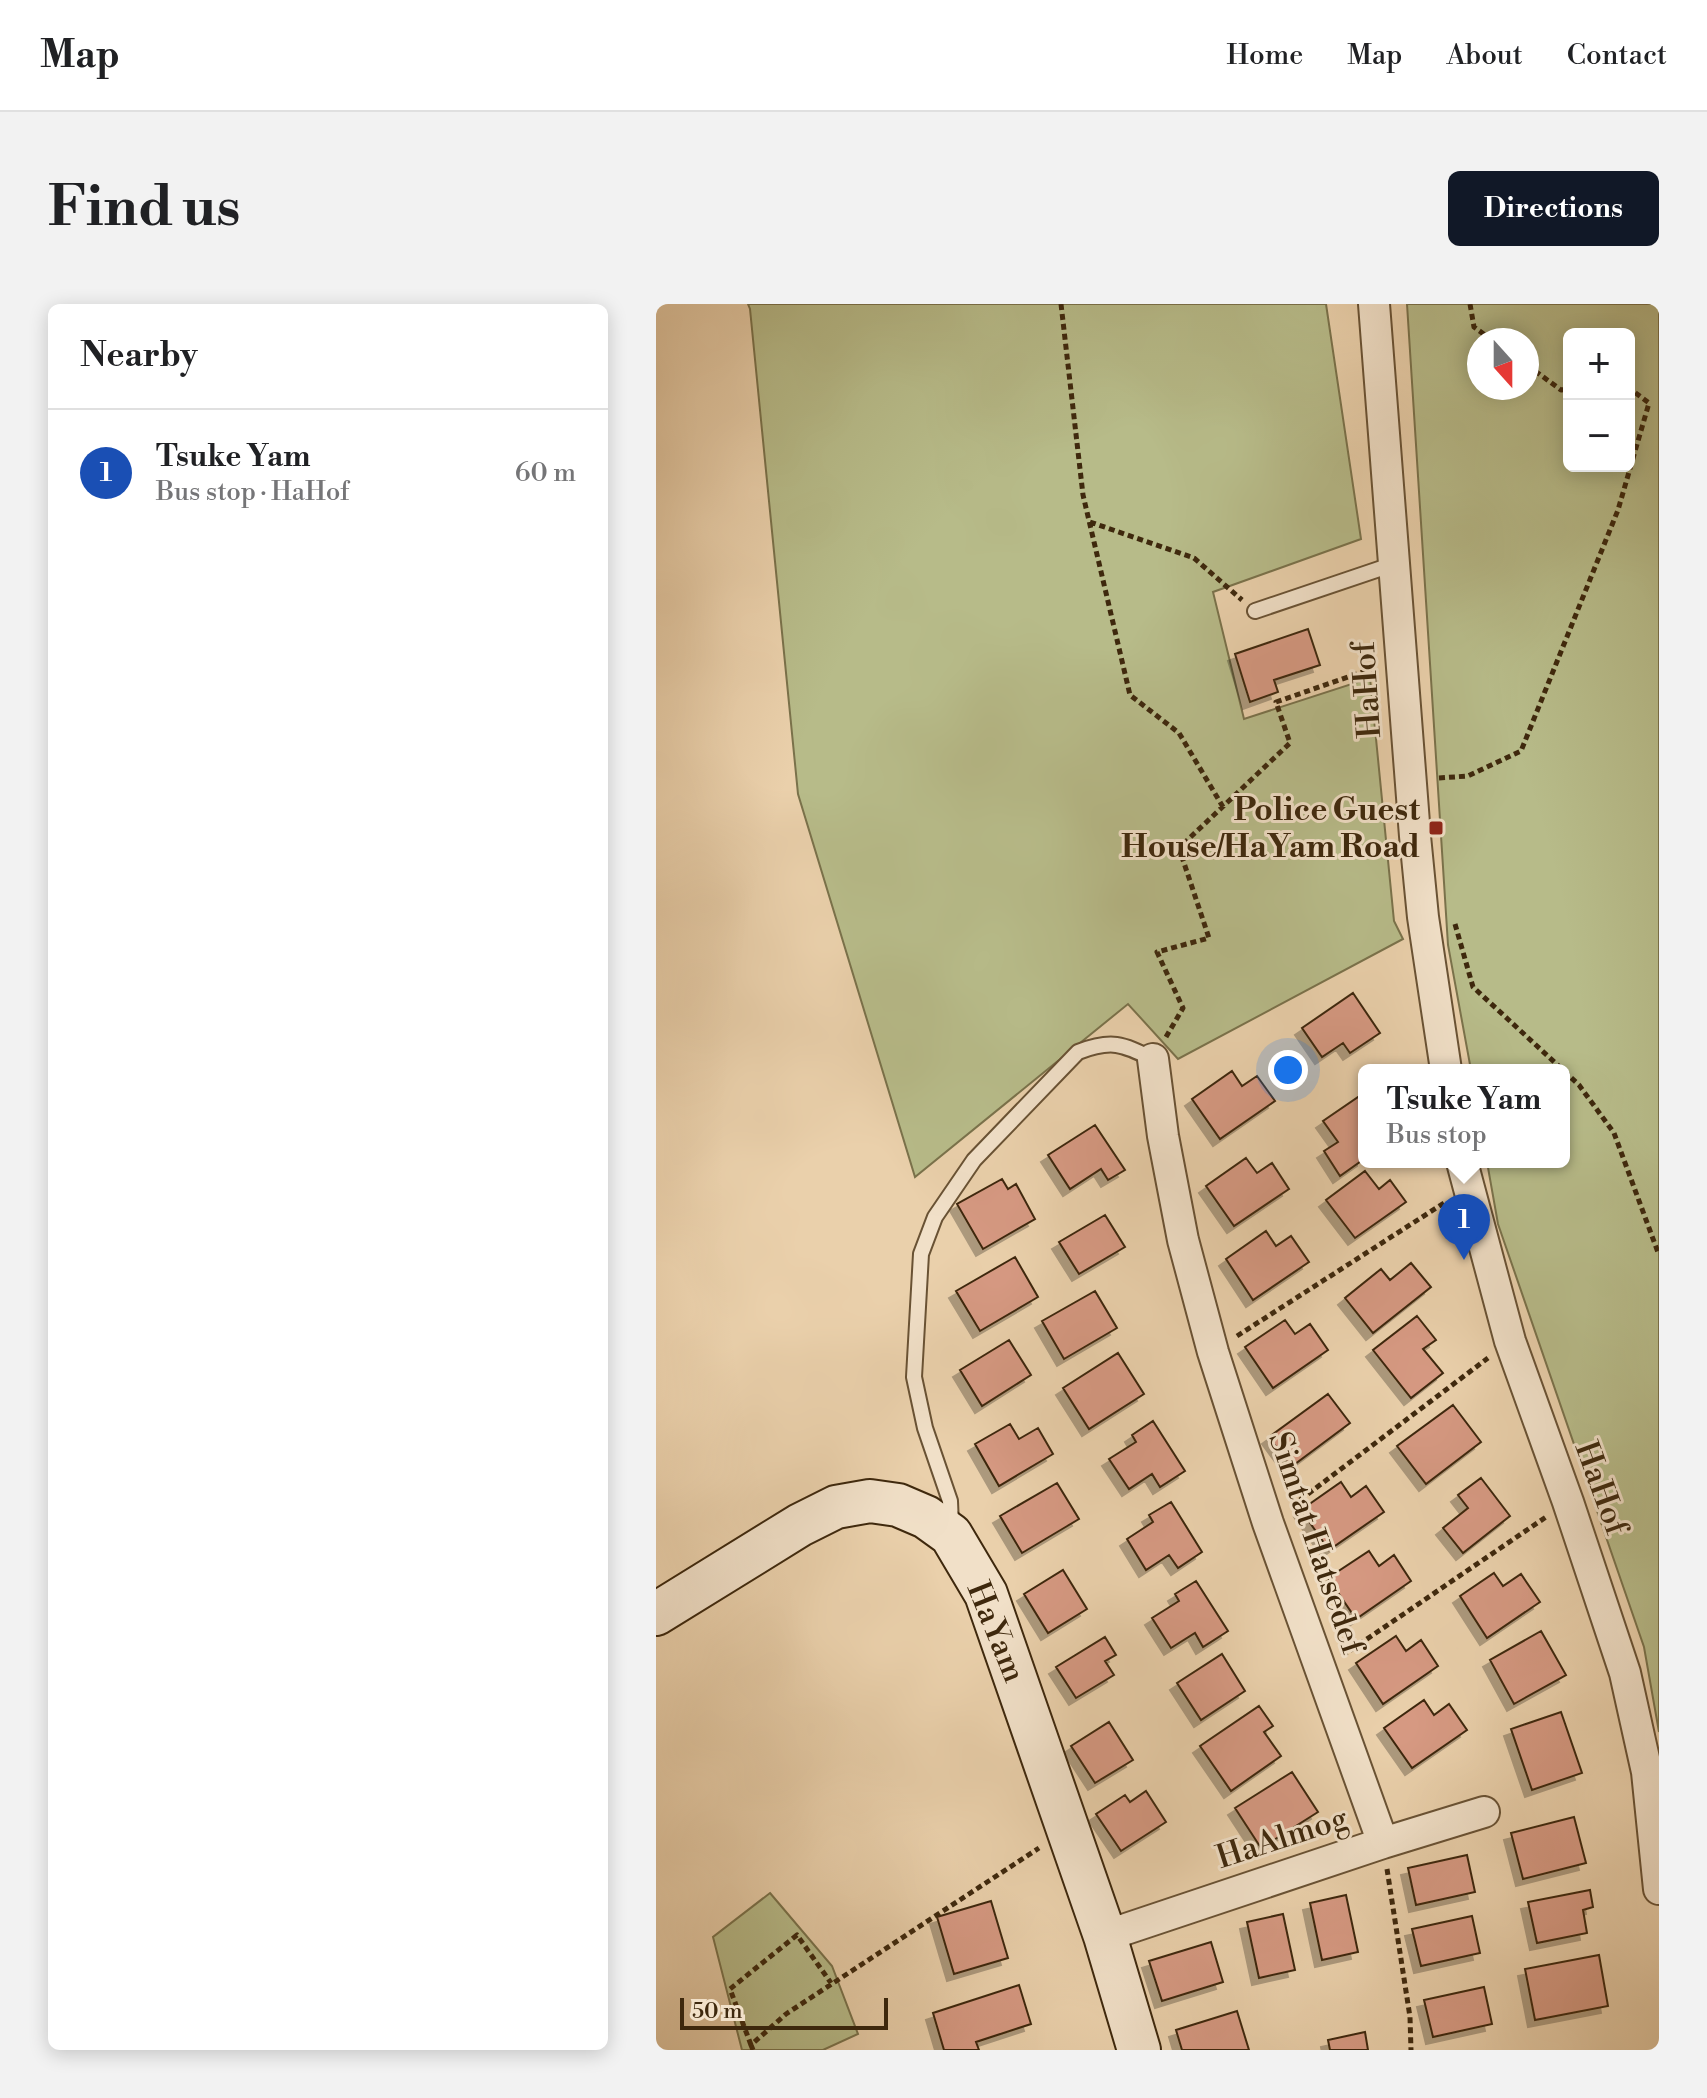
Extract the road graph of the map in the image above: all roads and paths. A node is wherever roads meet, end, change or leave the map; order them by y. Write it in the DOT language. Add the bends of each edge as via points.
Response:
graph roads {
  1 [pos="1061,304"];
  2 [pos="1374,304"];
  3 [pos="1470,304"];
  4 [pos="1475,328"];
  5 [pos="1539,374"];
  6 [pos="1563,390"];
  7 [pos="1635,392"];
  8 [pos="1089,522"];
  9 [pos="1394,564"];
  10 [pos="1255,611"];
  11 [pos="1401,658"];
  12 [pos="1410,780"];
  13 [pos="1223,807"];
  14 [pos="1423,917"];
  15 [pos="1153,1059"];
  16 [pos="1445,1064"];
  17 [pos="1556,1064"];
  18 [pos="1570,1077"];
  19 [pos="1464,1175"];
  20 [pos="1659,1255"];
  21 [pos="1510,1341"];
  22 [pos="1213,1352"];
  23 [pos="1568,1502"];
  24 [pos="1268,1523"];
  25 [pos="951,1535"];
  26 [pos="656,1614"];
  27 [pos="1322,1670"];
  28 [pos="1484,1812"];
  29 [pos="1067,1829"];
  30 [pos="1383,1843"];
  31 [pos="1659,1889"];
  32 [pos="1105,1936"];
  33 [pos="831,1983"];
  34 [pos="752,2047"];
  35 [pos="1139,2050"];
  36 [pos="1411,2050"];
  1 -- 8 [label="path"];
  2 -- 9 [label="street, HaHof"];
  3 -- 4 [label="path"];
  5 -- 6 [label="path"];
  7 -- 12 [label="path" via="1649,403 1618,510 1521,751 1468,776"];
  8 -- 10 [label="path" via="1194,558"];
  8 -- 13 [label="path" via="1130,695 1179,733"];
  9 -- 10 [label="lane"];
  9 -- 11 [label="street, HaHof"];
  11 -- 12 [label="street, HaHof"];
  11 -- 13 [label="path" via="1276,702 1290,743"];
  12 -- 14 [label="street, HaHof"];
  13 -- 15 [label="path" via="1179,848 1209,938 1157,952 1183,1008"];
  14 -- 16 [label="street, HaHof"];
  14 -- 17 [label="path" via="1454,921 1473,987"];
  15 -- 22 [label="street, Simtat Hatsedef" via="1183,1240"];
  15 -- 25 [label="lane" via="1122,1044 1099,1044 1078,1052 974,1160 935,1217 921,1254 914,1377 950,1501"];
  18 -- 20 [label="path" via="1614,1133"];
  19 -- 21 [label="street, HaHof"];
  19 -- 22 [label="path"];
  21 -- 23 [label="street, HaHof"];
  21 -- 24 [label="path"];
  22 -- 24 [label="street, Simtat Hatsedef"];
  23 -- 27 [label="path"];
  23 -- 31 [label="street, HaHof" via="1638,1722"];
  24 -- 27 [label="street, Simtat Hatsedef"];
  25 -- 26 [label="street, HaYam" via="898,1505 870,1501 836,1507"];
  25 -- 29 [label="street, HaYam" via="986,1594"];
  27 -- 30 [label="street, Simtat Hatsedef"];
  28 -- 30 [label="street, HaAlmog"];
  29 -- 32 [label="street, HaYam"];
  29 -- 33 [label="path"];
  30 -- 32 [label="street, HaAlmog"];
  30 -- 36 [label="path"];
  32 -- 35 [label="street, HaYam"];
  33 -- 34 [label="path" via="786,2014"];
  33 -- 34 [label="path" via="797,1935 730,1989"];
}
